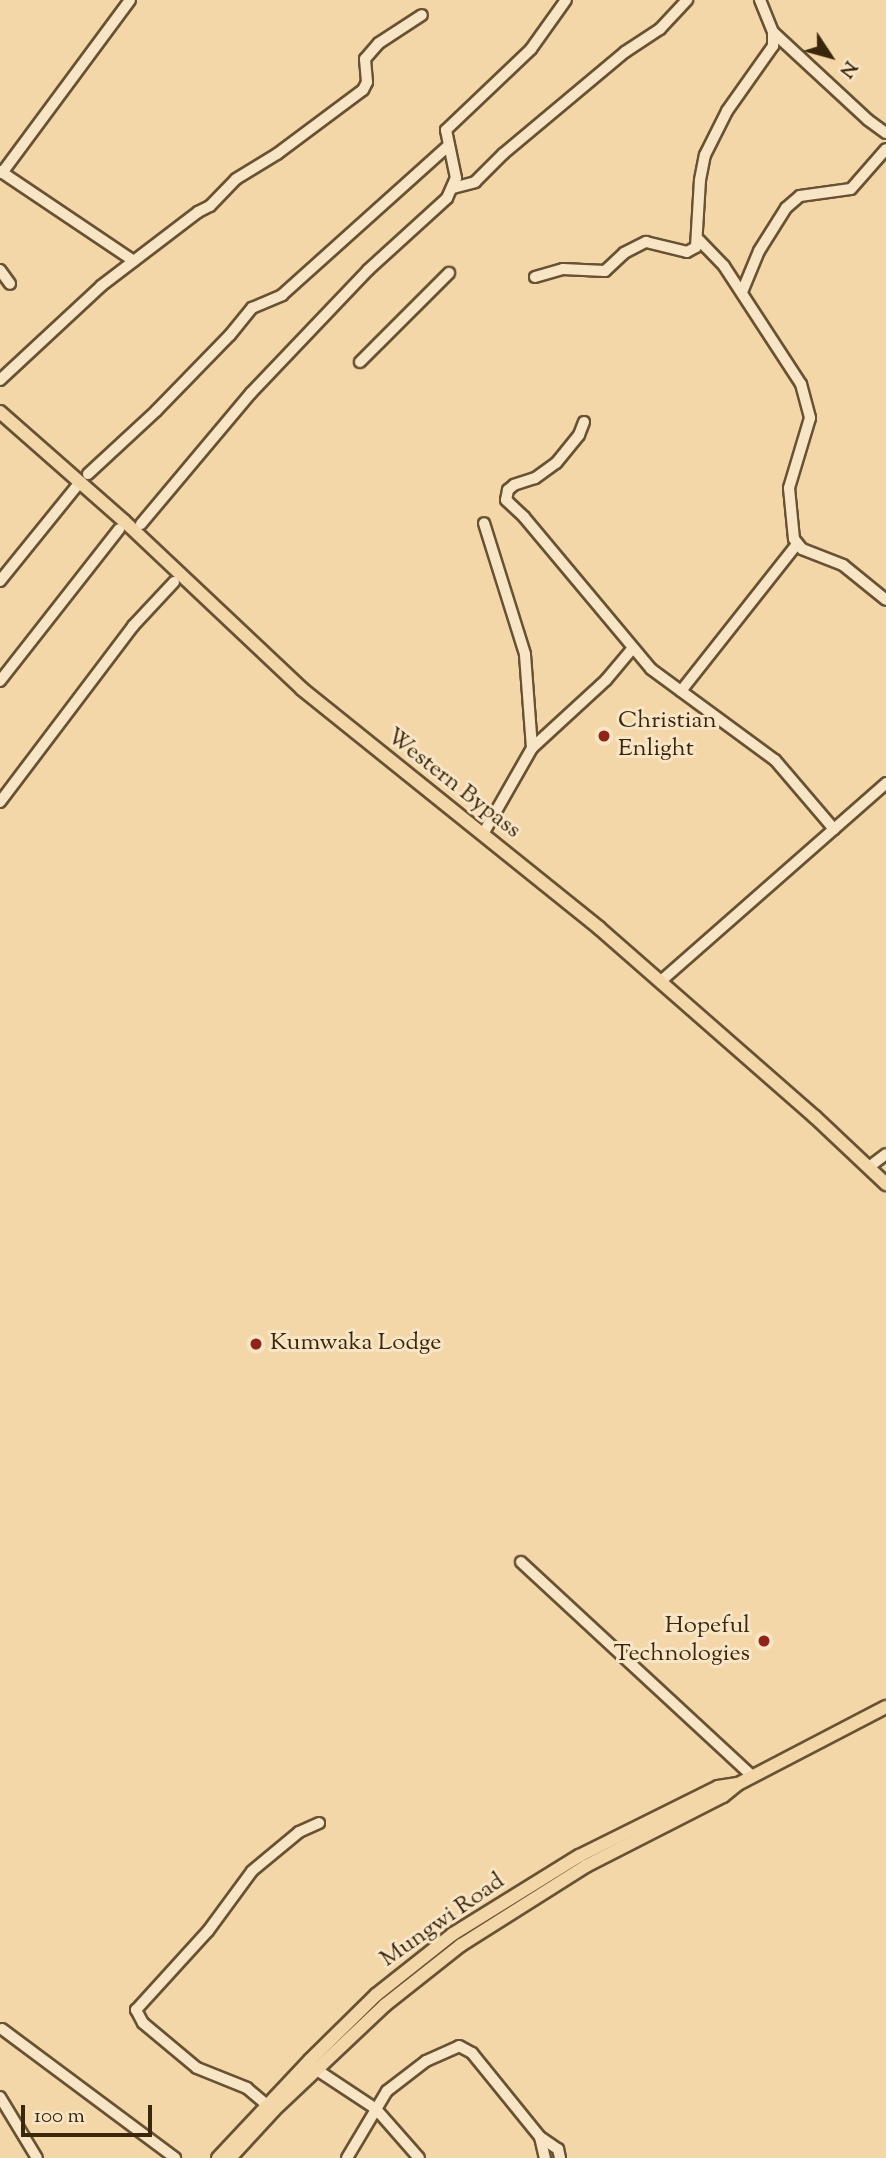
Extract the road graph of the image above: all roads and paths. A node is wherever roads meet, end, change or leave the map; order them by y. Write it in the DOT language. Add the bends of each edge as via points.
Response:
graph roads {
  1 [pos="130,0"];
  2 [pos="566,0"];
  3 [pos="687,0"];
  4 [pos="760,0"];
  5 [pos="422,15"];
  6 [pos="773,32"];
  7 [pos="886,133"];
  8 [pos="448,146"];
  9 [pos="886,149"];
  10 [pos="1,172"];
  11 [pos="453,188"];
  12 [pos="699,240"];
  13 [pos="134,261"];
  14 [pos="0,270"];
  15 [pos="449,273"];
  16 [pos="535,277"];
  17 [pos="10,284"];
  18 [pos="742,292"];
  19 [pos="360,362"];
  20 [pos="0,380"];
  21 [pos="0,412"];
  22 [pos="584,422"];
  23 [pos="88,474"];
  24 [pos="76,487"];
  25 [pos="484,523"];
  26 [pos="141,524"];
  27 [pos="119,528"];
  28 [pos="797,544"];
  29 [pos="0,581"];
  30 [pos="174,582"];
  31 [pos="886,600"];
  32 [pos="632,649"];
  33 [pos="0,681"];
  34 [pos="681,691"];
  35 [pos="532,748"];
  36 [pos="886,783"];
  37 [pos="0,802"];
  38 [pos="834,829"];
  39 [pos="482,834"];
  40 [pos="661,981"];
  41 [pos="886,1154"];
  42 [pos="869,1167"];
  43 [pos="886,1184"];
  44 [pos="521,1562"];
  45 [pos="886,1707"];
  46 [pos="752,1776"];
  47 [pos="738,1784"];
  48 [pos="318,1823"];
  49 [pos="2,2029"];
  50 [pos="317,2070"];
  51 [pos="0,2097"];
  52 [pos="267,2105"];
  53 [pos="376,2109"];
  54 [pos="540,2137"];
  55 [pos="37,2158"];
  56 [pos="175,2158"];
  57 [pos="218,2158"];
  58 [pos="230,2158"];
  59 [pos="347,2158"];
  60 [pos="419,2158"];
  61 [pos="545,2158"];
  62 [pos="560,2158"];
  1 -- 10 [label="street"];
  2 -- 8 [label="street" via="531,49 446,130"];
  3 -- 11 [label="street" via="660,29 625,52 475,182"];
  4 -- 6 [label="street"];
  5 -- 13 [label="street" via="379,43 365,59 363,90 236,179 210,206"];
  6 -- 7 [label="street"];
  6 -- 12 [label="street" via="768,58 727,111 705,155"];
  8 -- 11 [label="street" via="456,177"];
  8 -- 23 [label="street" via="282,295 252,308"];
  9 -- 18 [label="street" via="851,189 800,196 786,208 759,251"];
  10 -- 13 [label="street"];
  11 -- 26 [label="street" via="251,393"];
  12 -- 16 [label="street" via="687,251 646,242 624,253 605,271 563,270"];
  12 -- 18 [label="street"];
  13 -- 20 [label="street"];
  14 -- 17 [label="street"];
  15 -- 19 [label="street"];
  18 -- 28 [label="street" via="801,384 808,410 808,429 789,488"];
  21 -- 39 [label="main road, Western Bypass" via="302,689"];
  22 -- 32 [label="street" via="556,463 535,478 514,485 506,500"];
  24 -- 29 [label="street"];
  25 -- 35 [label="street" via="525,654"];
  27 -- 33 [label="street"];
  28 -- 31 [label="street" via="844,565"];
  28 -- 34 [label="street"];
  30 -- 37 [label="street" via="133,626"];
  32 -- 34 [label="street"];
  32 -- 35 [label="street" via="606,680"];
  34 -- 38 [label="street" via="775,760"];
  35 -- 39 [label="street"];
  36 -- 38 [label="street"];
  38 -- 40 [label="street"];
  39 -- 40 [label="main road, Western Bypass"];
  40 -- 42 [label="main road, Western Bypass"];
  41 -- 42 [label="street"];
  42 -- 43 [label="main road, Western Bypass"];
  44 -- 46 [label="street"];
  45 -- 46 [label="main road, Mungwi Road"];
  46 -- 47 [label="main road, Mungwi Road"];
  47 -- 50 [label="main road, Mungwi Road" via="586,1866 461,1945 413,1980"];
  47 -- 52 [label="main road, Mungwi Road" via="718,1787 579,1856 453,1934 376,1995"];
  48 -- 52 [label="street" via="299,1832 252,1871 208,1931 136,2010 143,2023 197,2068 247,2088"];
  49 -- 56 [label="street"];
  50 -- 53 [label="street"];
  50 -- 58 [label="main road, Mungwi Road"];
  51 -- 55 [label="street"];
  52 -- 57 [label="main road, Mungwi Road"];
  53 -- 54 [label="street" via="387,2091 426,2061 450,2048 464,2047"];
  53 -- 59 [label="street"];
  53 -- 60 [label="street"];
  54 -- 61 [label="street"];
  54 -- 62 [label="street" via="558,2149"];
}
